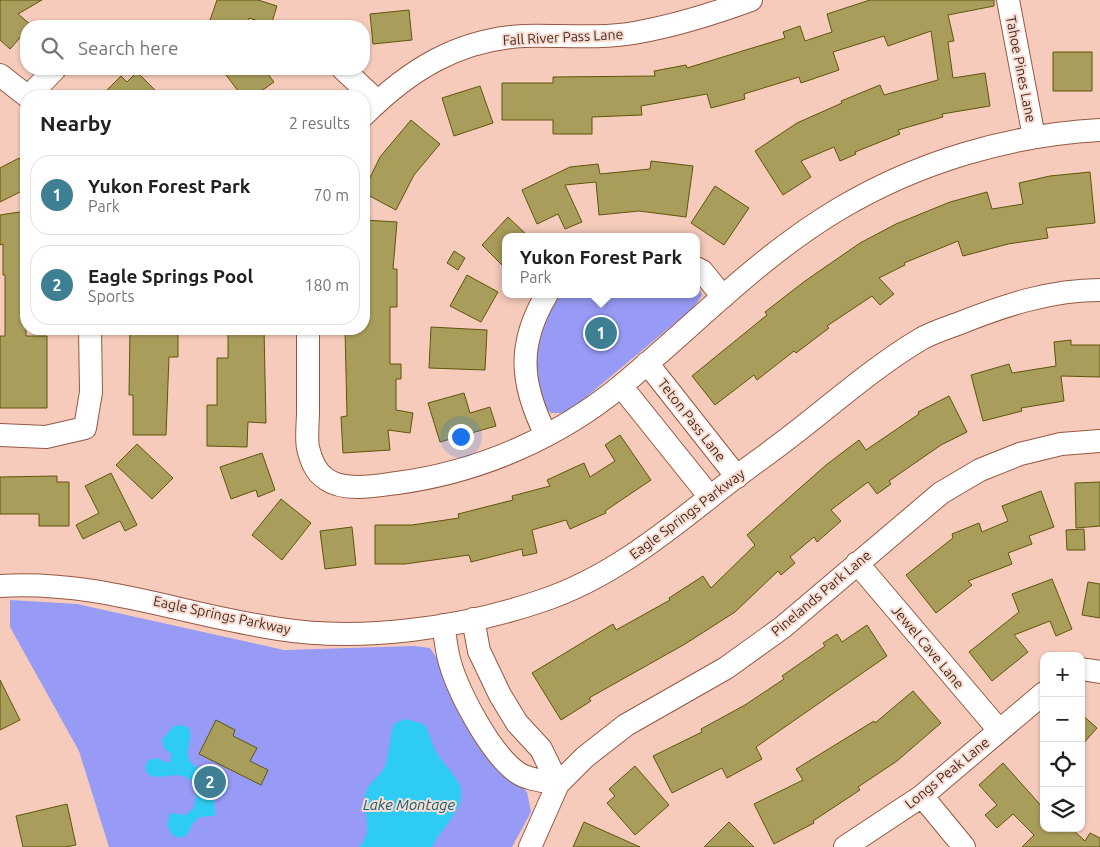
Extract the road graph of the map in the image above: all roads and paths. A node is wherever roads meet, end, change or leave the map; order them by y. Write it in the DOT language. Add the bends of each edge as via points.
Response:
graph roads {
  1 [pos="751,0"];
  2 [pos="1008,0"];
  3 [pos="0,75"];
  4 [pos="49,75"];
  5 [pos="347,75"];
  6 [pos="20,90"];
  7 [pos="34,90"];
  8 [pos="358,90"];
  9 [pos="371,108"];
  10 [pos="1100,130"];
  11 [pos="1034,137"];
  12 [pos="700,270"];
  13 [pos="1100,290"];
  14 [pos="545,298"];
  15 [pos="723,298"];
  16 [pos="90,335"];
  17 [pos="308,335"];
  18 [pos="647,363"];
  19 [pos="621,386"];
  20 [pos="0,435"];
  21 [pos="546,435"];
  22 [pos="1100,441"];
  23 [pos="737,477"];
  24 [pos="710,497"];
  25 [pos="857,564"];
  26 [pos="0,586"];
  27 [pos="473,619"];
  28 [pos="443,625"];
  29 [pos="1085,670"];
  30 [pos="1100,672"];
  31 [pos="1040,696"];
  32 [pos="999,730"];
  33 [pos="558,784"];
  34 [pos="922,796"];
  35 [pos="530,847"];
  36 [pos="845,847"];
  37 [pos="964,847"];
  1 -- 9 [label="street, Fall River Pass Lane" via="693,20 633,33 592,37 522,36 460,48 402,81"];
  2 -- 11 [label="street, Tahoe Pines Lane"];
  3 -- 6 [label="street"];
  4 -- 7 [label="street"];
  5 -- 8 [label="street"];
  10 -- 11 [label="street"];
  11 -- 15 [label="street" via="908,173 839,209 766,258"];
  12 -- 15 [label="street"];
  13 -- 23 [label="street, Eagle Springs Parkway" via="1075,290 1025,300 924,337 838,396"];
  14 -- 21 [label="street" via="531,324 525,361 526,382 536,416"];
  15 -- 18 [label="street"];
  16 -- 20 [label="street" via="91,392 85,428 46,437"];
  17 -- 21 [label="street" via="308,447 315,468 326,479 356,486 428,479 505,456"];
  18 -- 19 [label="street"];
  18 -- 23 [label="street, Teton Pass Lane"];
  19 -- 21 [label="street"];
  19 -- 24 [label="street"];
  22 -- 25 [label="street, Pinelands Park Lane" via="1061,444 1020,454 980,470 942,493"];
  23 -- 24 [label="street, Eagle Springs Parkway"];
  24 -- 27 [label="street, Eagle Springs Parkway" via="624,562 583,584 544,600"];
  25 -- 32 [label="street, Jewel Cave Lane"];
  25 -- 33 [label="street, Pinelands Park Lane" via="783,627 726,668 626,725 585,757"];
  26 -- 28 [label="street, Eagle Springs Parkway" via="36,584 114,593 281,630 359,632"];
  27 -- 28 [label="street, Eagle Springs Parkway"];
  27 -- 33 [label="street" via="480,651 500,695 518,723 541,749"];
  28 -- 33 [label="street" via="448,656 461,689 490,742 519,774"];
  29 -- 30 [label="street"];
  31 -- 32 [label="street, Longs Peak Lane"];
  32 -- 34 [label="street, Longs Peak Lane"];
  33 -- 35 [label="street"];
  34 -- 36 [label="street, Longs Peak Lane"];
  34 -- 37 [label="street"];
}
